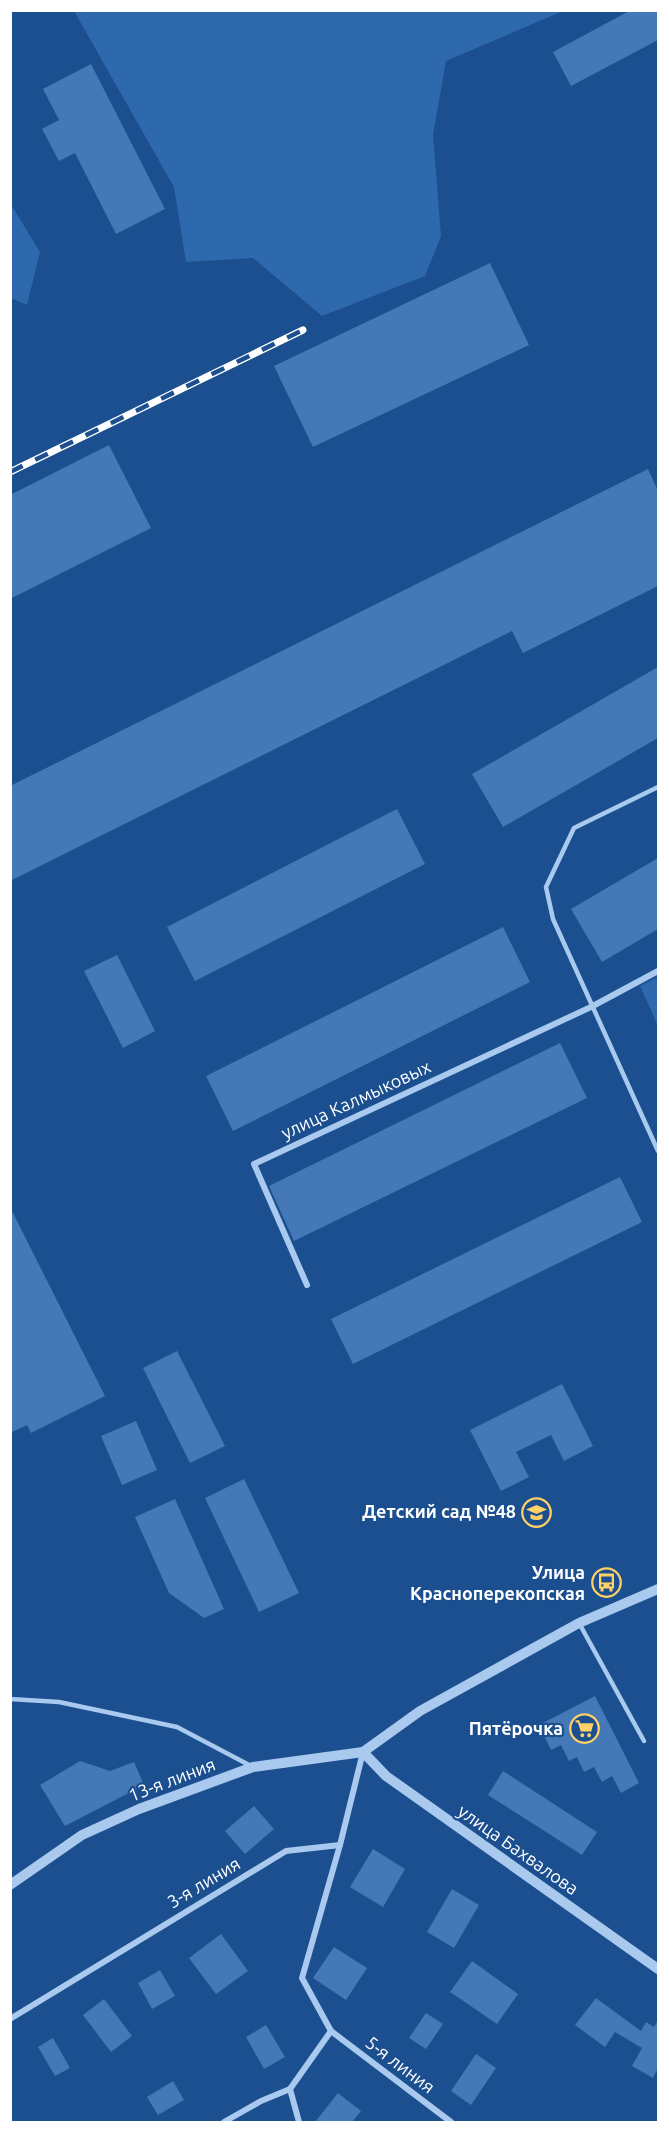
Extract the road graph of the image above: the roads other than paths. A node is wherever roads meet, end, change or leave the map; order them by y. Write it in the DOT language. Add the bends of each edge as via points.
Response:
graph roads {
  1 [pos="658,787"];
  2 [pos="658,970"];
  3 [pos="591,1007"];
  4 [pos="658,1151"];
  5 [pos="307,1285"];
  6 [pos="658,1589"];
  7 [pos="579,1623"];
  8 [pos="10,1699"];
  9 [pos="644,1741"];
  10 [pos="363,1752"];
  11 [pos="253,1767"];
  12 [pos="340,1845"];
  13 [pos="10,1885"];
  14 [pos="658,1969"];
  15 [pos="10,2019"];
  16 [pos="331,2031"];
  17 [pos="290,2089"];
  18 [pos="224,2122"];
  19 [pos="299,2122"];
  20 [pos="451,2122"];
  1 -- 3 [label="lane" via="574,828 546,887 553,919"];
  2 -- 3 [label="street, улица Калмыковых"];
  3 -- 4 [label="lane"];
  3 -- 5 [label="street, улица Калмыковых" via="254,1164"];
  6 -- 7 [label="street"];
  7 -- 9 [label="lane"];
  7 -- 10 [label="street" via="420,1711"];
  8 -- 11 [label="lane" via="59,1702 177,1727"];
  10 -- 11 [label="street, 13-я линия"];
  10 -- 12 [label="street"];
  10 -- 14 [label="street, улица Бахвалова" via="386,1776"];
  11 -- 13 [label="street, 13-я линия" via="139,1809 82,1835"];
  12 -- 15 [label="street, 3-я линия" via="286,1851"];
  12 -- 16 [label="street" via="302,1978"];
  16 -- 17 [label="street"];
  16 -- 20 [label="street, 5-я линия"];
  17 -- 18 [label="street"];
  17 -- 19 [label="street"];
}
